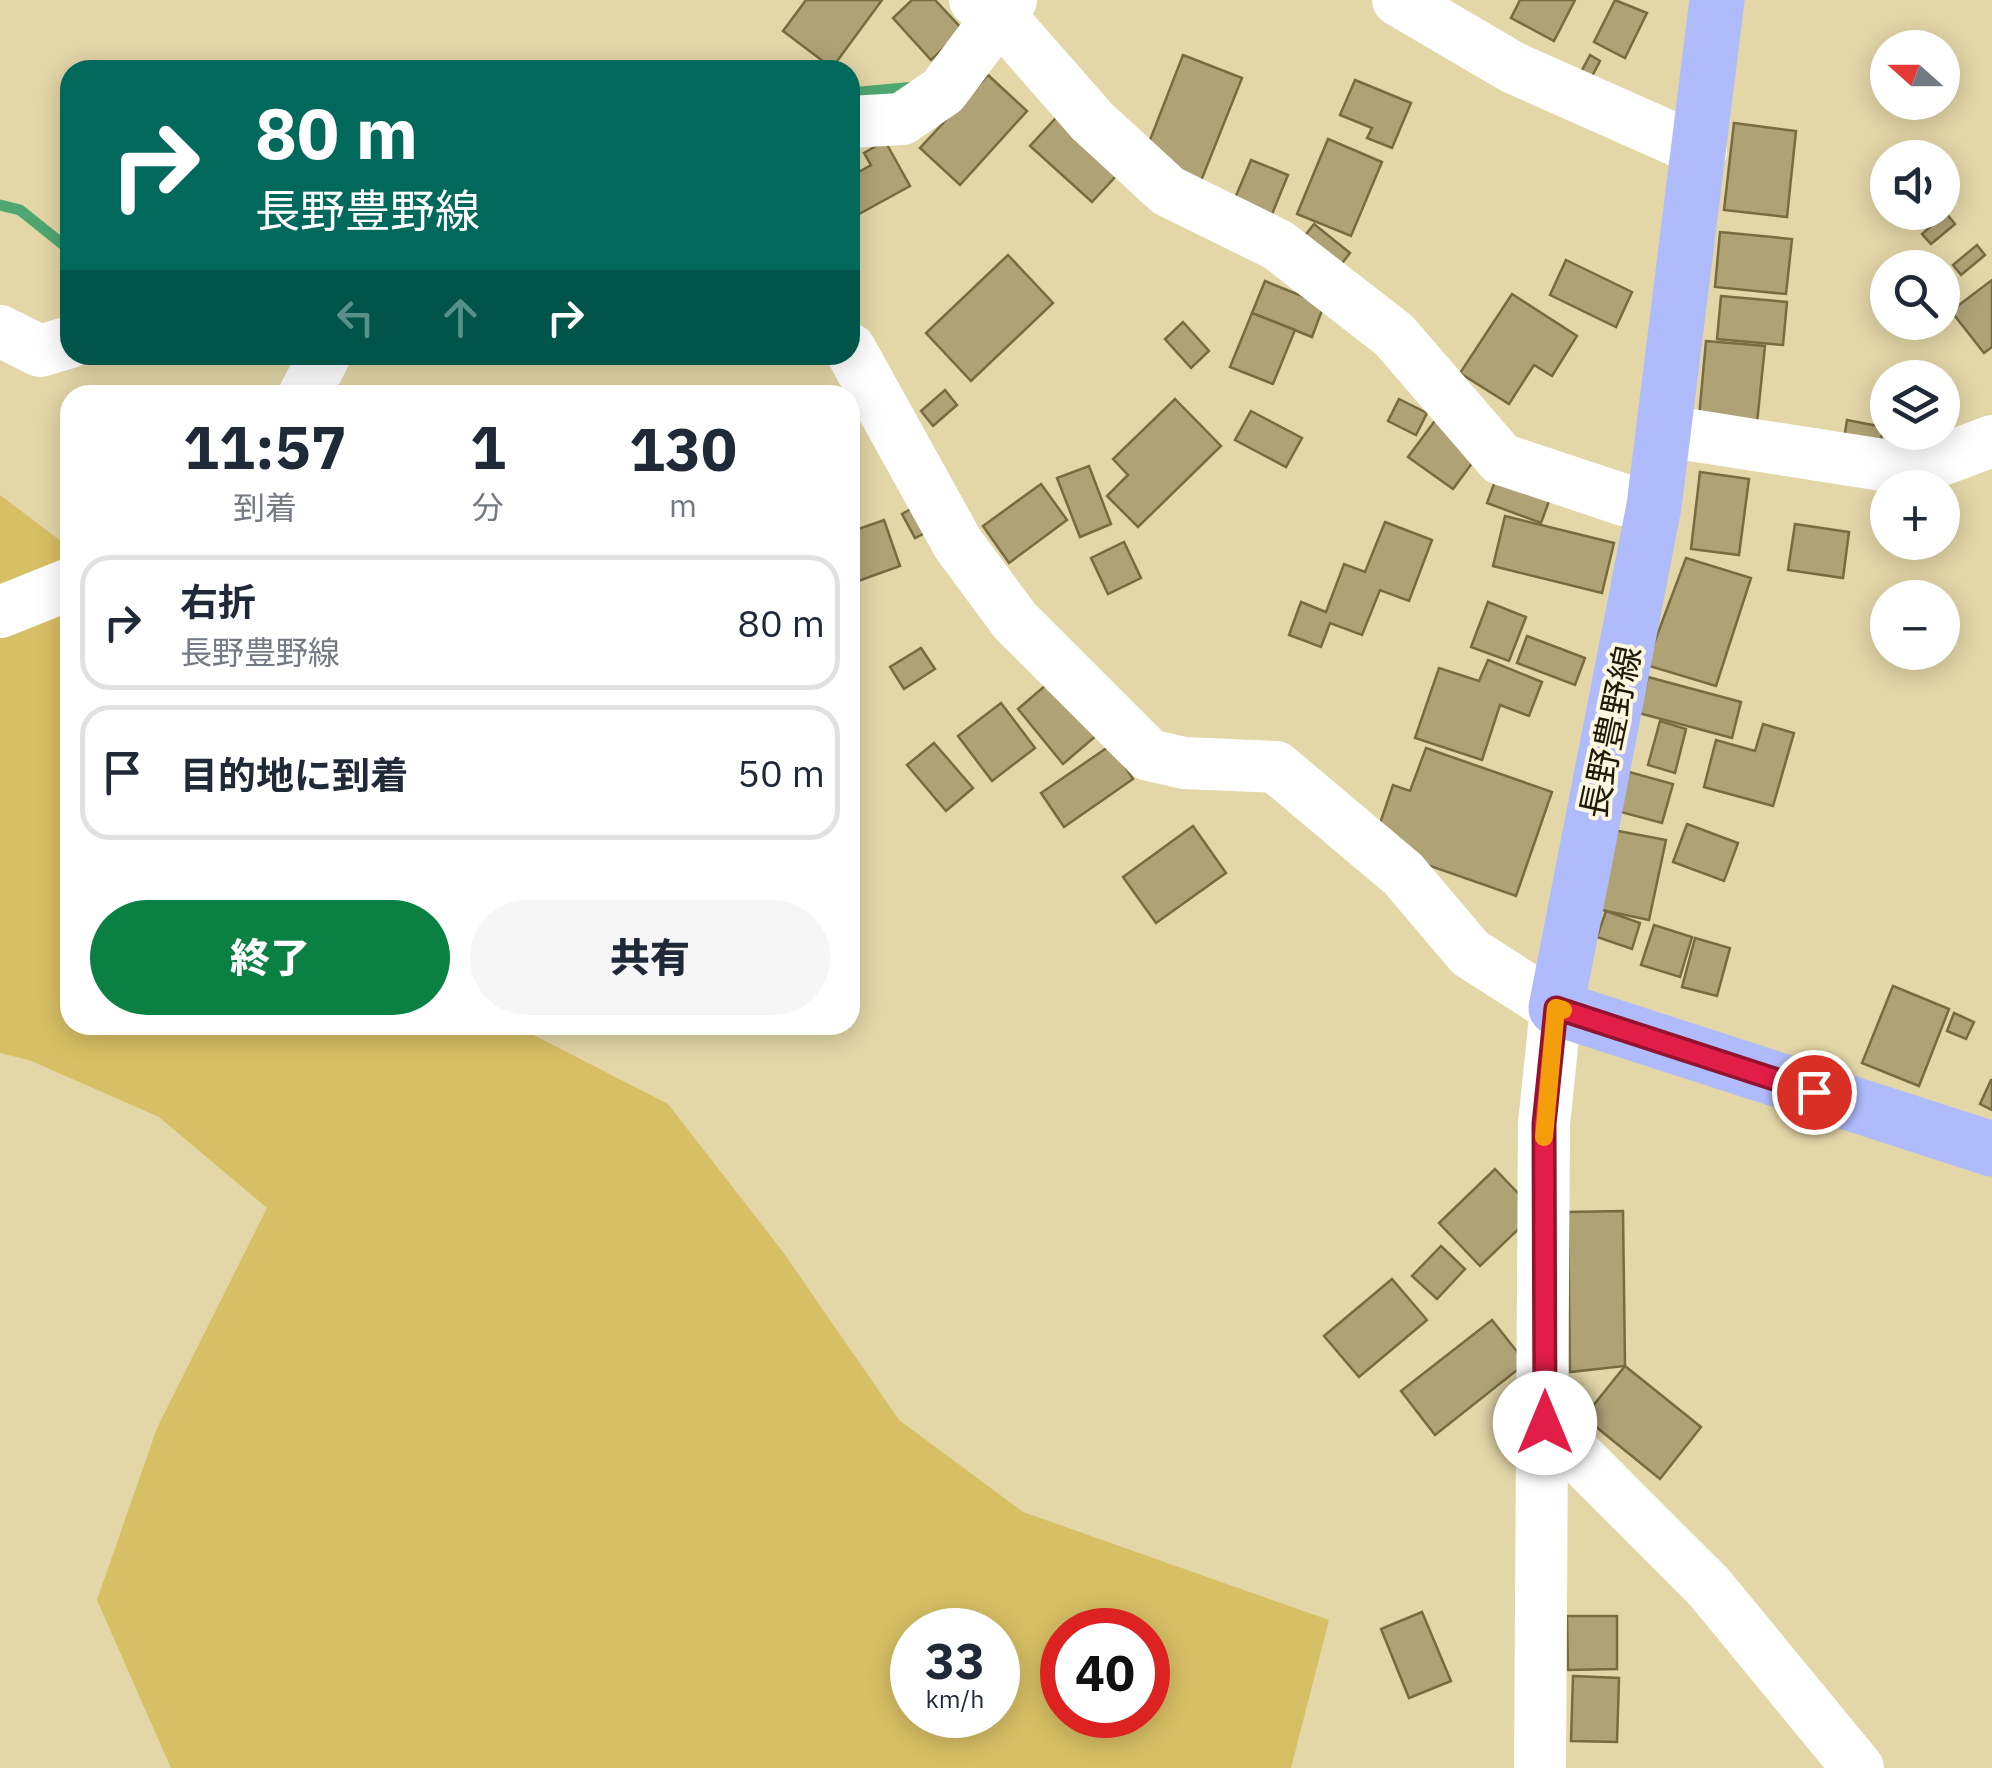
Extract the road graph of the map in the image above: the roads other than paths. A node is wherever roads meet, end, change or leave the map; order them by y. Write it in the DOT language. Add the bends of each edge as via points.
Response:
graph roads {
  1 [pos="1398,0"];
  2 [pos="1717,0"];
  3 [pos="995,5"];
  4 [pos="860,121"];
  5 [pos="1701,152"];
  6 [pos="0,332"];
  7 [pos="60,345"];
  8 [pos="859,365"];
  9 [pos="1665,432"];
  10 [pos="1992,442"];
  11 [pos="1654,506"];
  12 [pos="60,588"];
  13 [pos="0,612"];
  14 [pos="1556,1008"];
  15 [pos="1992,1149"];
  16 [pos="1545,1423"];
  17 [pos="1540,1768"];
  18 [pos="1858,1768"];
  1 -- 5 [label="street" via="1514,68"];
  2 -- 5 [label="main road, 長野豊野線"];
  3 -- 4 [label="street" via="943,91 902,119"];
  3 -- 11 [label="street" via="1092,122 1168,192 1278,245 1394,335 1501,458"];
  5 -- 9 [label="main road, 長野豊野線"];
  6 -- 7 [label="street" via="40,351"];
  8 -- 14 [label="street" via="958,544 1015,622 1149,755 1184,764 1276,767 1403,874 1470,954"];
  9 -- 10 [label="street" via="1915,470"];
  9 -- 11 [label="main road, 長野豊野線"];
  11 -- 14 [label="main road, 長野豊野線"];
  12 -- 13 [label="street"];
  14 -- 15 [label="main road"];
  14 -- 16 [label="street" via="1544,1124"];
  16 -- 17 [label="street"];
  16 -- 18 [label="street" via="1709,1587"];
}
